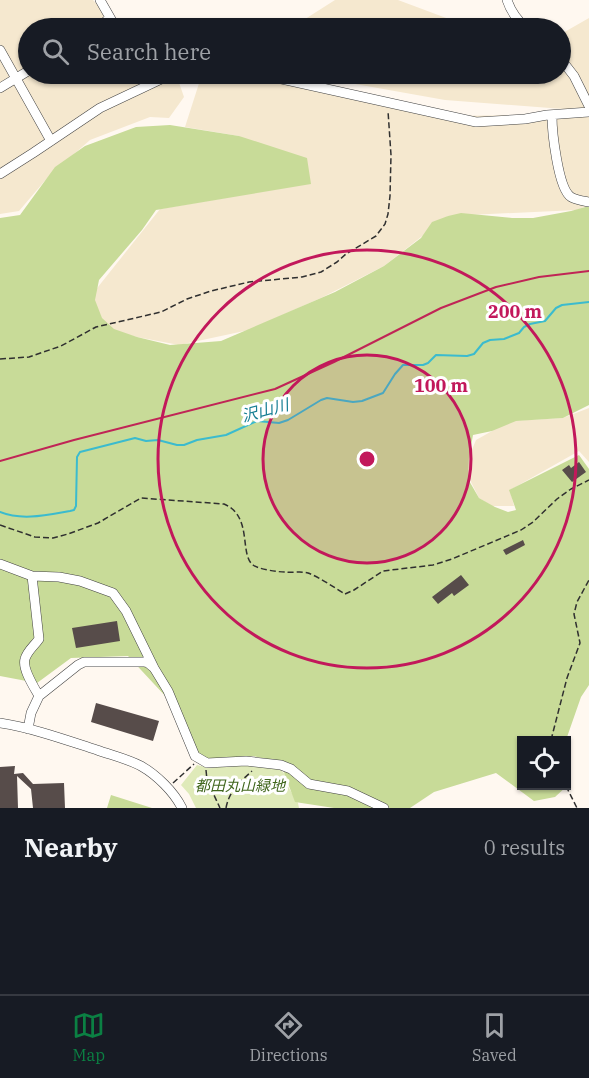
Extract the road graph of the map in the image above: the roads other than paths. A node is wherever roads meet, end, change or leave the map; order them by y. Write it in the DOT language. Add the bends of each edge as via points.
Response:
graph roads {
  1 [pos="100,0"];
  2 [pos="507,0"];
  3 [pos="109,18"];
  4 [pos="516,18"];
  5 [pos="0,51"];
  6 [pos="571,72"];
  7 [pos="16,79"];
  8 [pos="18,83"];
  9 [pos="19,84"];
  10 [pos="151,84"];
  11 [pos="305,84"];
  12 [pos="0,88"];
  13 [pos="589,106"];
  14 [pos="589,111"];
  15 [pos="552,116"];
  16 [pos="51,141"];
  17 [pos="0,174"];
  18 [pos="589,202"];
  19 [pos="0,564"];
  20 [pos="32,576"];
  21 [pos="154,668"];
  22 [pos="39,696"];
  23 [pos="0,723"];
  24 [pos="28,729"];
  25 [pos="182,808"];
  26 [pos="384,808"];
  1 -- 3 [label="street"];
  2 -- 4 [label="street"];
  5 -- 7 [label="street"];
  6 -- 13 [label="street"];
  7 -- 8 [label="street"];
  7 -- 12 [label="street"];
  9 -- 16 [label="street"];
  10 -- 16 [label="street" via="100,108"];
  11 -- 15 [label="street" via="476,122"];
  14 -- 15 [label="street"];
  15 -- 18 [label="street" via="566,192"];
  16 -- 17 [label="street"];
  19 -- 20 [label="street"];
  20 -- 21 [label="street" via="80,581 112,593 126,611"];
  20 -- 22 [label="street" via="39,639 24,664"];
  21 -- 22 [label="street" via="144,662 78,664"];
  21 -- 26 [label="street" via="195,756 207,763 246,761 281,765 309,784 348,790"];
  22 -- 24 [label="street"];
  23 -- 24 [label="street"];
  24 -- 25 [label="street" via="140,765 163,784"];
}
